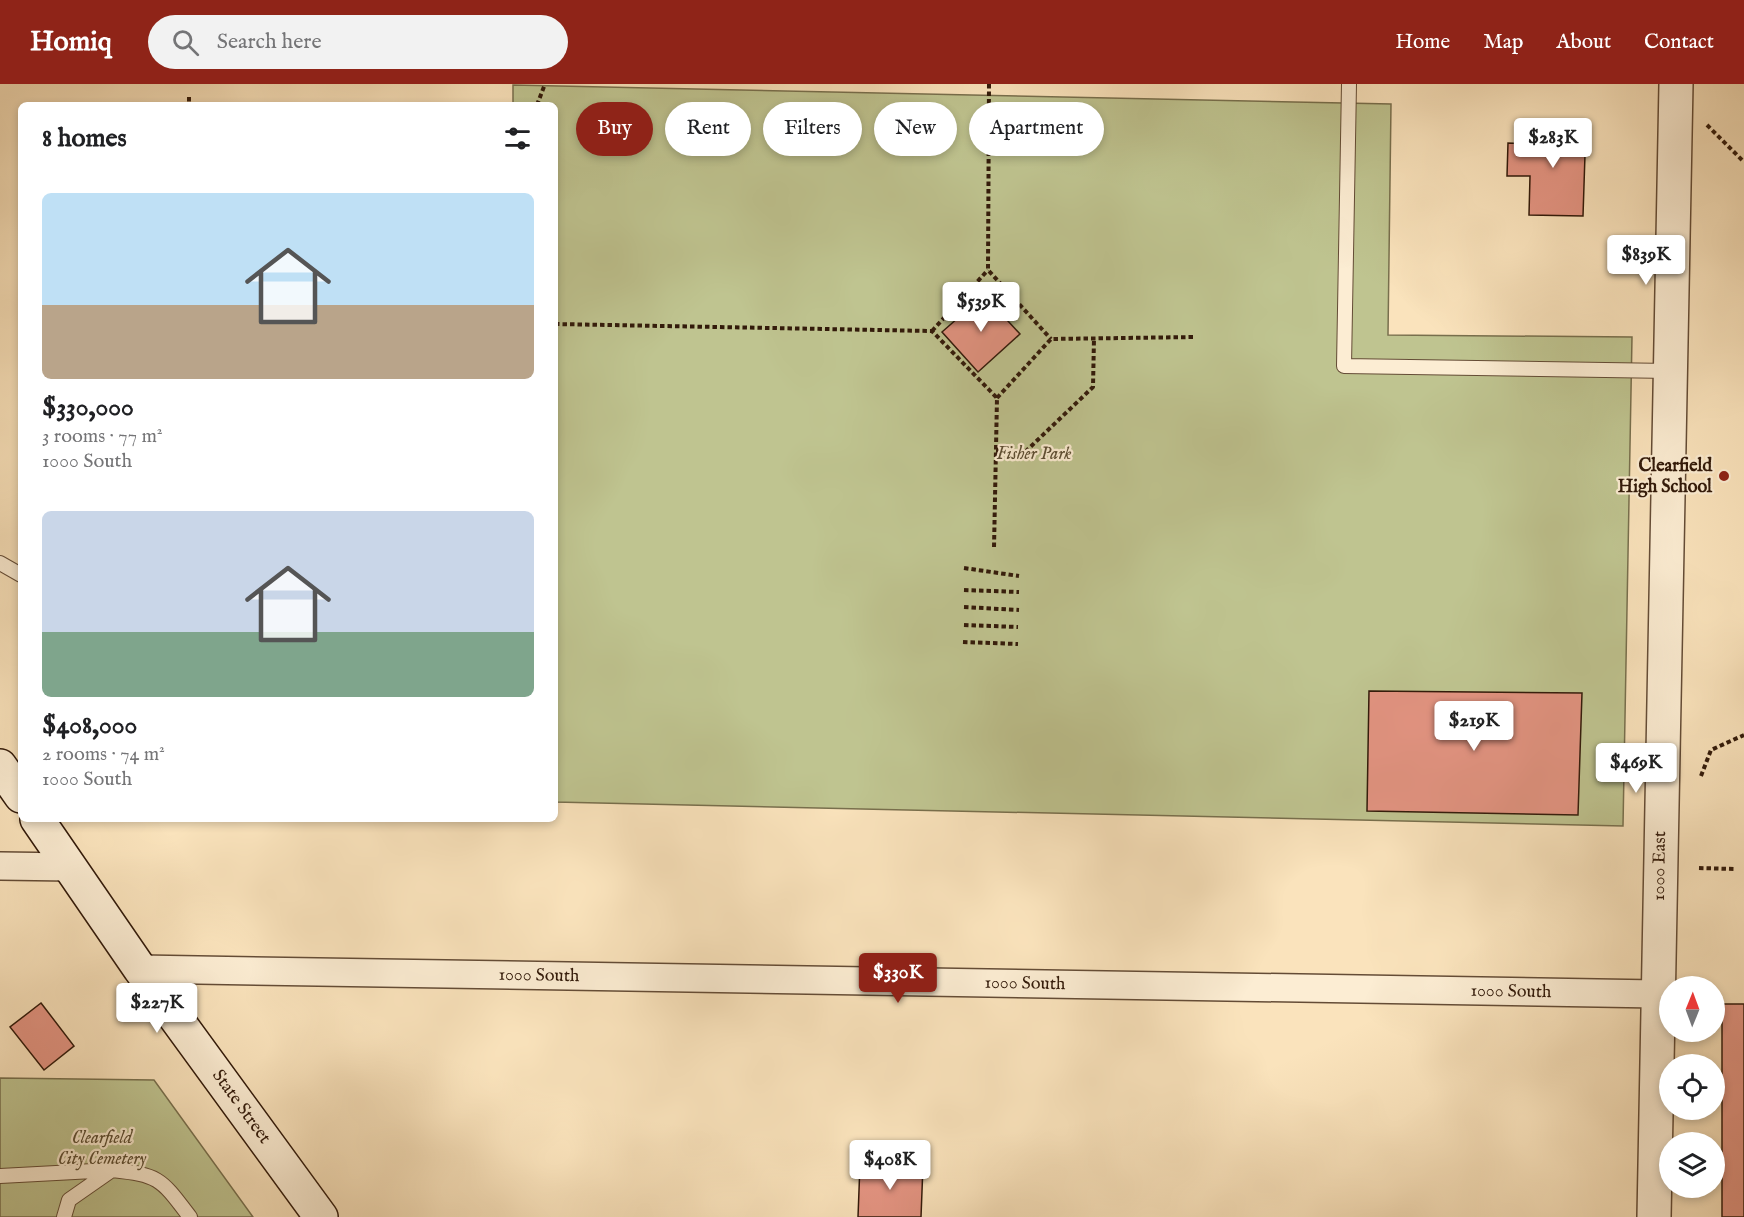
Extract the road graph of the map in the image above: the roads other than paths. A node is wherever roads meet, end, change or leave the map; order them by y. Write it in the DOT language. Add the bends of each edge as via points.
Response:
graph roads {
  1 [pos="1349,84"];
  2 [pos="1676,84"];
  3 [pos="1670,371"];
  4 [pos="0,563"];
  5 [pos="18,573"];
  6 [pos="0,766"];
  7 [pos="18,792"];
  8 [pos="39,822"];
  9 [pos="0,866"];
  10 [pos="71,867"];
  11 [pos="140,969"];
  12 [pos="1657,994"];
  13 [pos="112,1170"];
  14 [pos="0,1176"];
  15 [pos="64,1217"];
  16 [pos="190,1217"];
  17 [pos="321,1217"];
  18 [pos="1654,1217"];
  1 -- 3 [label="lane" via="1344,366"];
  2 -- 3 [label="street, 1000 East"];
  3 -- 12 [label="street, 1000 East"];
  4 -- 5 [label="lane"];
  6 -- 7 [label="street"];
  8 -- 10 [label="street, State Street"];
  9 -- 10 [label="street"];
  10 -- 11 [label="street, State Street"];
  11 -- 12 [label="street, 1000 South"];
  11 -- 17 [label="street, State Street"];
  12 -- 18 [label="street, 1000 East"];
  13 -- 14 [label="lane"];
  13 -- 15 [label="lane" via="69,1200"];
  13 -- 16 [label="lane" via="148,1174 170,1190"];
}
